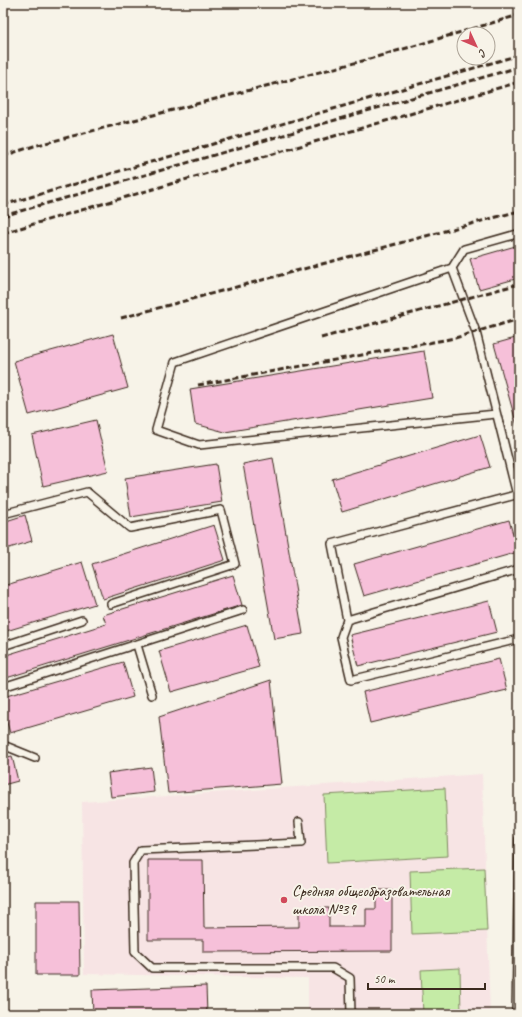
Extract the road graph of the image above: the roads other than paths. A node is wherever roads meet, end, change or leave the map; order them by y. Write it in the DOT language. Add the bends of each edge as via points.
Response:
graph roads {
  1 [pos="517,234"];
  2 [pos="452,268"];
  3 [pos="496,414"];
  4 [pos="518,494"];
  5 [pos="3,514"];
  6 [pos="519,569"];
  7 [pos="111,604"];
  8 [pos="243,610"];
  9 [pos="82,620"];
  10 [pos="347,620"];
  11 [pos="519,639"];
  12 [pos="137,645"];
  13 [pos="3,646"];
  14 [pos="3,687"];
  15 [pos="152,695"];
  16 [pos="3,745"];
  17 [pos="35,758"];
  18 [pos="299,822"];
  19 [pos="519,839"];
  20 [pos="351,1014"];
  21 [pos="516,1014"];
  1 -- 2 [label="lane" via="464,249"];
  2 -- 3 [label="lane" via="476,332"];
  2 -- 3 [label="lane" via="175,362 156,430 199,445"];
  3 -- 4 [label="lane"];
  4 -- 10 [label="lane" via="332,544"];
  5 -- 7 [label="lane" via="87,492 130,528 220,510 234,564"];
  6 -- 10 [label="lane"];
  8 -- 12 [label="lane"];
  9 -- 13 [label="lane"];
  10 -- 11 [label="lane" via="341,637 351,680"];
  12 -- 14 [label="lane"];
  12 -- 15 [label="lane"];
  16 -- 17 [label="lane"];
  18 -- 20 [label="lane" via="301,844 141,850 133,863 135,952 152,968 333,968 350,978"];
  19 -- 21 [label="lane"];
}
